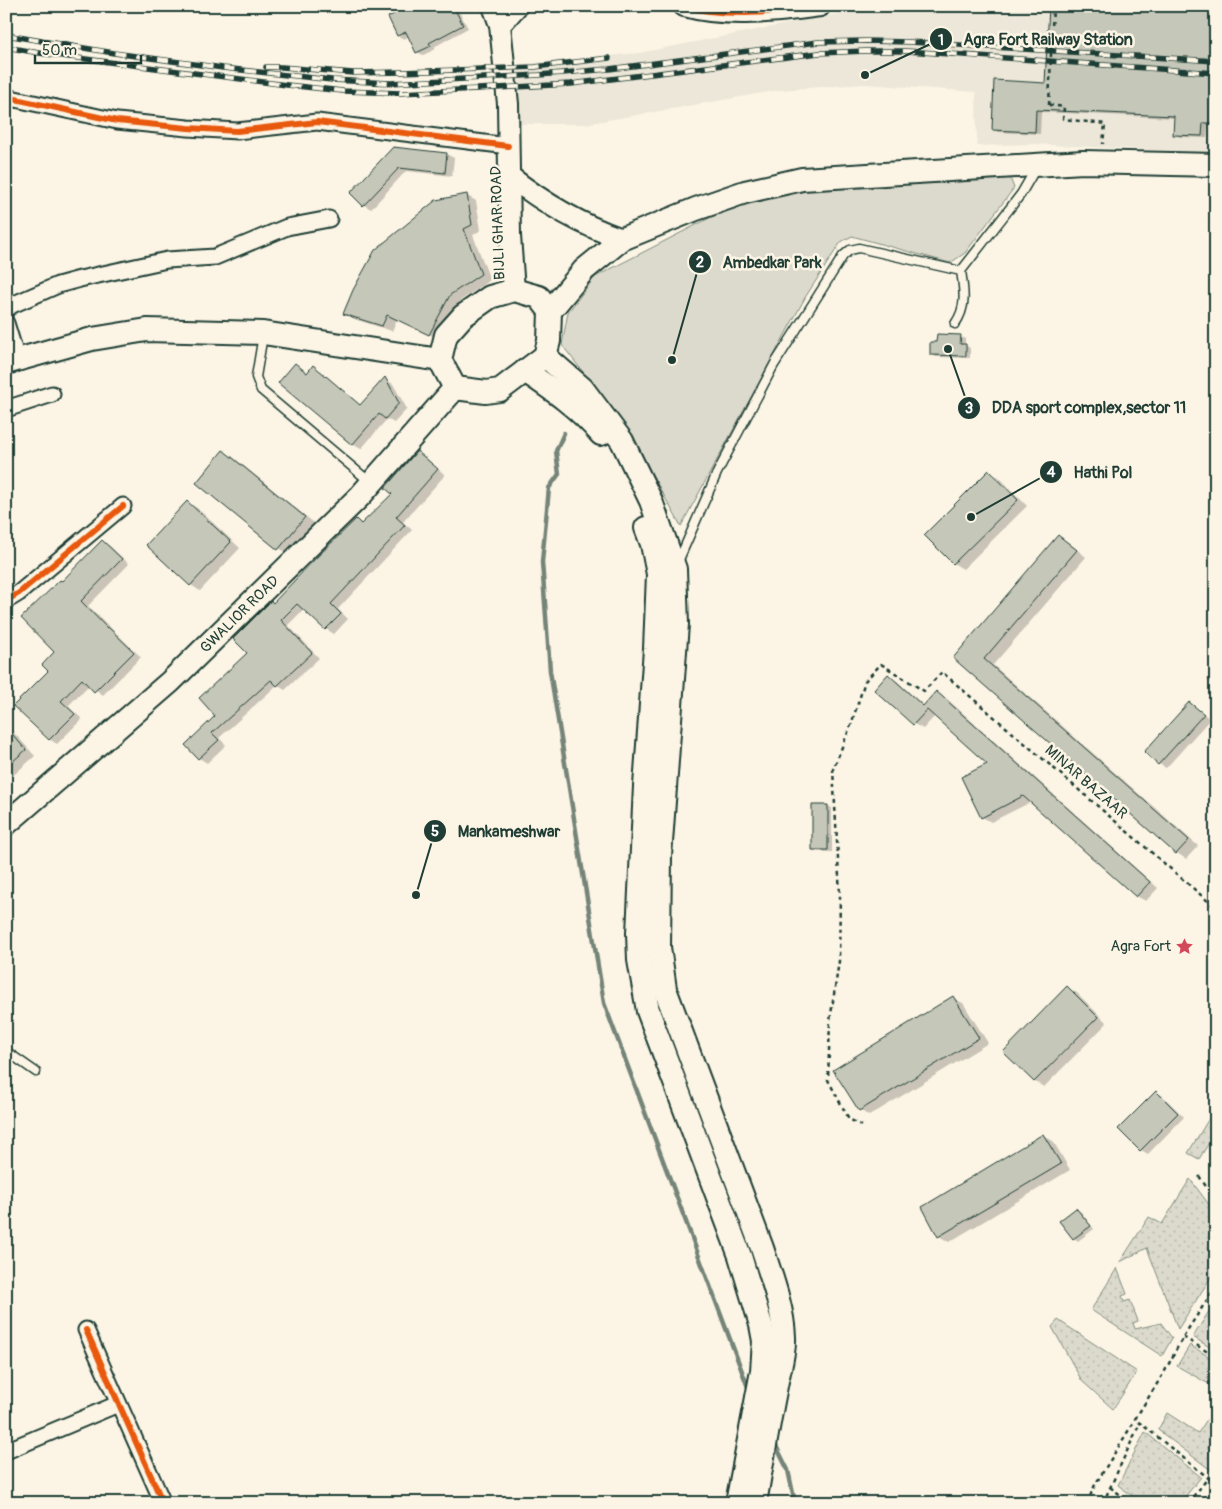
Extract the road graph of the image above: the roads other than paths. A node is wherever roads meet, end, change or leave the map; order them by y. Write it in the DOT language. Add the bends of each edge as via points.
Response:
graph roads {
  1 [pos="493,6"];
  2 [pos="517,6"];
  3 [pos="684,6"];
  4 [pos="820,6"];
  5 [pos="500,25"];
  6 [pos="6,98"];
  7 [pos="508,146"];
  8 [pos="1038,164"];
  9 [pos="1216,166"];
  10 [pos="508,175"];
  11 [pos="329,219"];
  12 [pos="622,239"];
  13 [pos="961,271"];
  14 [pos="514,290"];
  15 [pos="6,310"];
  16 [pos="550,311"];
  17 [pos="6,323"];
  18 [pos="955,324"];
  19 [pos="264,333"];
  20 [pos="545,356"];
  21 [pos="440,360"];
  22 [pos="11,361"];
  23 [pos="525,371"];
  24 [pos="455,388"];
  25 [pos="52,394"];
  26 [pos="6,409"];
  27 [pos="372,483"];
  28 [pos="124,506"];
  29 [pos="675,568"];
  30 [pos="6,601"];
  31 [pos="6,824"];
  32 [pos="651,971"];
  33 [pos="6,1051"];
  34 [pos="36,1072"];
  35 [pos="762,1248"];
  36 [pos="740,1256"];
  37 [pos="86,1330"];
  38 [pos="769,1377"];
  39 [pos="118,1404"];
  40 [pos="6,1450"];
  41 [pos="756,1450"];
  42 [pos="163,1503"];
  43 [pos="737,1503"];
  44 [pos="755,1503"];
  1 -- 5 [label="street, BIJLI GHAR ROAD"];
  2 -- 5 [label="street"];
  3 -- 4 [label="street" via="712,12 777,12"];
  5 -- 7 [label="street, BIJLI GHAR ROAD" via="508,104"];
  6 -- 7 [label="street" via="118,121 188,128 236,131 316,122"];
  7 -- 10 [label="street, BIJLI GHAR ROAD"];
  8 -- 9 [label="main road"];
  8 -- 12 [label="main road" via="802,179 746,192"];
  8 -- 13 [label="lane" via="1021,194"];
  10 -- 12 [label="street" via="564,212"];
  10 -- 14 [label="street, BIJLI GHAR ROAD"];
  11 -- 15 [label="street" via="287,227 215,258 168,260 80,279"];
  12 -- 16 [label="main road" via="584,270"];
  13 -- 18 [label="lane" via="964,304 962,315"];
  13 -- 29 [label="lane" via="859,248 845,253 774,365 717,473"];
  14 -- 16 [label="main road" via="539,297"];
  14 -- 21 [label="main road" via="490,297 463,316 446,335"];
  16 -- 20 [label="main road"];
  17 -- 22 [label="street"];
  19 -- 21 [label="main road"];
  19 -- 22 [label="main road" via="147,330 92,339"];
  19 -- 27 [label="lane" via="256,377 261,390"];
  20 -- 23 [label="main road"];
  20 -- 29 [label="main road" via="582,388 622,441 651,501"];
  21 -- 24 [label="main road"];
  23 -- 24 [label="main road" via="500,390 486,392"];
  23 -- 32 [label="main road" via="567,400 600,433 636,502 652,544 658,574 638,934 639,960"];
  24 -- 27 [label="main road, GWALIOR ROAD"];
  25 -- 26 [label="street"];
  27 -- 31 [label="main road, GWALIOR ROAD" via="170,682"];
  28 -- 30 [label="street"];
  29 -- 32 [label="main road" via="678,624 660,856 659,947"];
  32 -- 35 [label="main road" via="665,989"];
  32 -- 36 [label="main road" via="648,1011"];
  33 -- 34 [label="lane"];
  35 -- 36 [label="main road"];
  35 -- 38 [label="main road" via="774,1284 784,1336 784,1352"];
  36 -- 38 [label="main road" via="760,1318"];
  37 -- 39 [label="street"];
  38 -- 41 [label="main road"];
  39 -- 40 [label="street"];
  39 -- 42 [label="street"];
  41 -- 43 [label="main road"];
  41 -- 44 [label="main road"];
}
